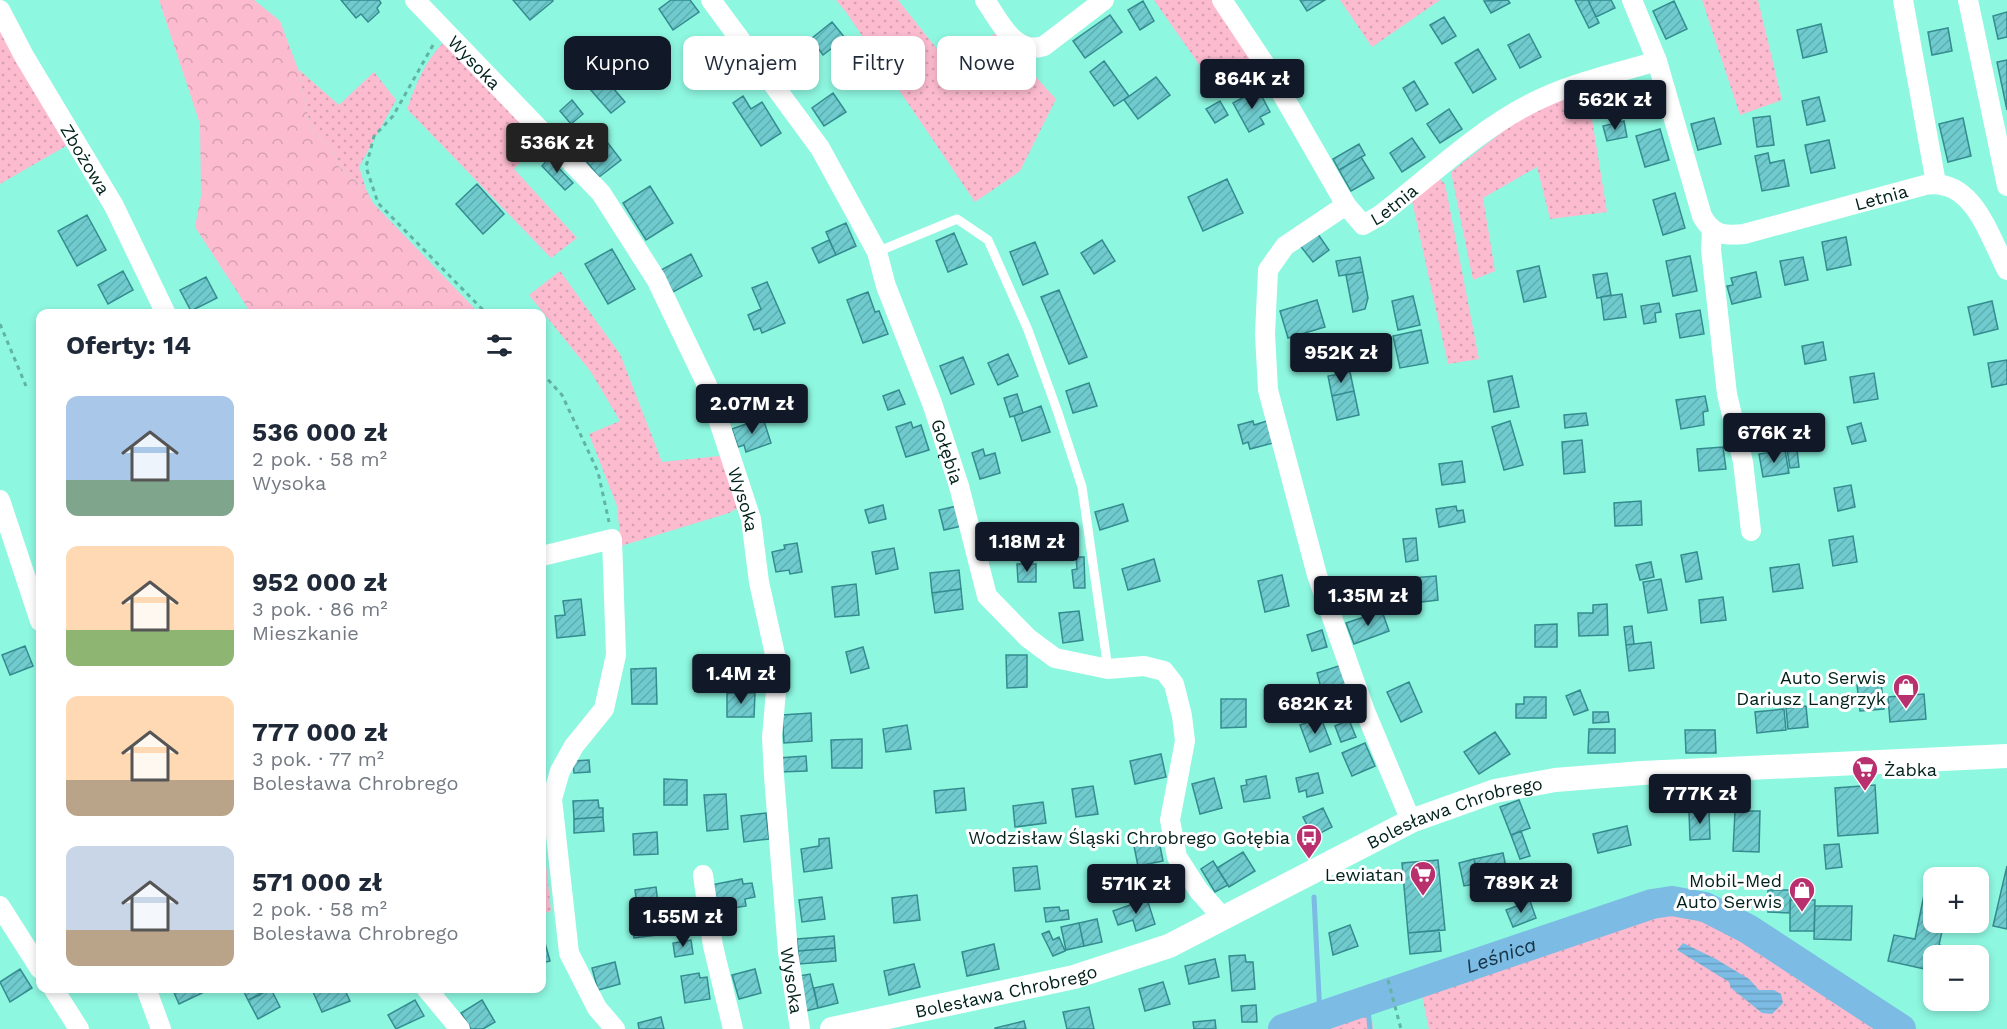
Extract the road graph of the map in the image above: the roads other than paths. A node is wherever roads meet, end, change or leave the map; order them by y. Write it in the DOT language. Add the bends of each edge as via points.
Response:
graph roads {
  1 [pos="415,0"];
  2 [pos="711,0"];
  3 [pos="986,0"];
  4 [pos="1104,0"];
  5 [pos="1222,0"];
  6 [pos="1632,0"];
  7 [pos="1903,0"];
  8 [pos="1968,0"];
  9 [pos="0,10"];
  10 [pos="1657,61"];
  11 [pos="1936,183"];
  12 [pos="2007,186"];
  13 [pos="1346,205"];
  14 [pos="1712,231"];
  15 [pos="877,252"];
  16 [pos="2007,270"];
  17 [pos="164,309"];
  18 [pos="0,500"];
  19 [pos="1751,531"];
  20 [pos="546,555"];
  21 [pos="36,609"];
  22 [pos="1108,669"];
  23 [pos="2007,756"];
  24 [pos="1412,821"];
  25 [pos="703,875"];
  26 [pos="0,906"];
  27 [pos="1224,919"];
  28 [pos="36,963"];
  29 [pos="56,993"];
  30 [pos="148,993"];
  31 [pos="430,993"];
  32 [pos="79,1029"];
  33 [pos="161,1029"];
  34 [pos="460,1029"];
  35 [pos="615,1029"];
  36 [pos="733,1029"];
  37 [pos="800,1029"];
  38 [pos="832,1029"];
  1 -- 37 [label="street, Wysoka" via="601,193 656,279 707,385 750,519 778,669 772,737 774,776 788,952"];
  2 -- 15 [label="street, Gołębia" via="820,148"];
  3 -- 4 [label="street" via="1009,35 1022,46 1037,49"];
  5 -- 13 [label="street, Letnia" via="1272,75"];
  6 -- 10 [label="street"];
  7 -- 11 [label="street"];
  8 -- 12 [label="street"];
  9 -- 17 [label="street, Zbożowa" via="114,206"];
  10 -- 13 [label="street, Letnia" via="1567,87 1521,109 1363,225"];
  10 -- 14 [label="street" via="1702,216"];
  11 -- 14 [label="street, Letnia" via="1744,234 1722,235"];
  11 -- 16 [label="street" via="1952,186 1970,200"];
  13 -- 24 [label="street" via="1286,246 1268,270 1264,334 1268,390 1317,575 1365,711"];
  14 -- 19 [label="street" via="1727,394 1743,462"];
  15 -- 22 [label="street, Gołębia" via="959,486 987,596 1028,638 1055,658"];
  15 -- 22 [label="lane" via="957,219 988,240 1028,330 1082,487"];
  18 -- 21 [label="street"];
  20 -- 35 [label="street" via="612,539 616,655 604,709 574,746 552,799 568,953 597,1008"];
  22 -- 27 [label="street, Gołębia" via="1144,666 1164,671 1174,684 1185,741 1170,820 1177,857 1199,891"];
  23 -- 24 [label="street, Bolesława Chrobrego" via="1827,762 1555,780 1495,791"];
  24 -- 27 [label="street, Bolesława Chrobrego"];
  25 -- 36 [label="street" via="713,946"];
  26 -- 28 [label="street"];
  27 -- 38 [label="street, Bolesława Chrobrego" via="1141,957 1074,977"];
  29 -- 32 [label="street"];
  30 -- 33 [label="street"];
  31 -- 34 [label="street"];
}
